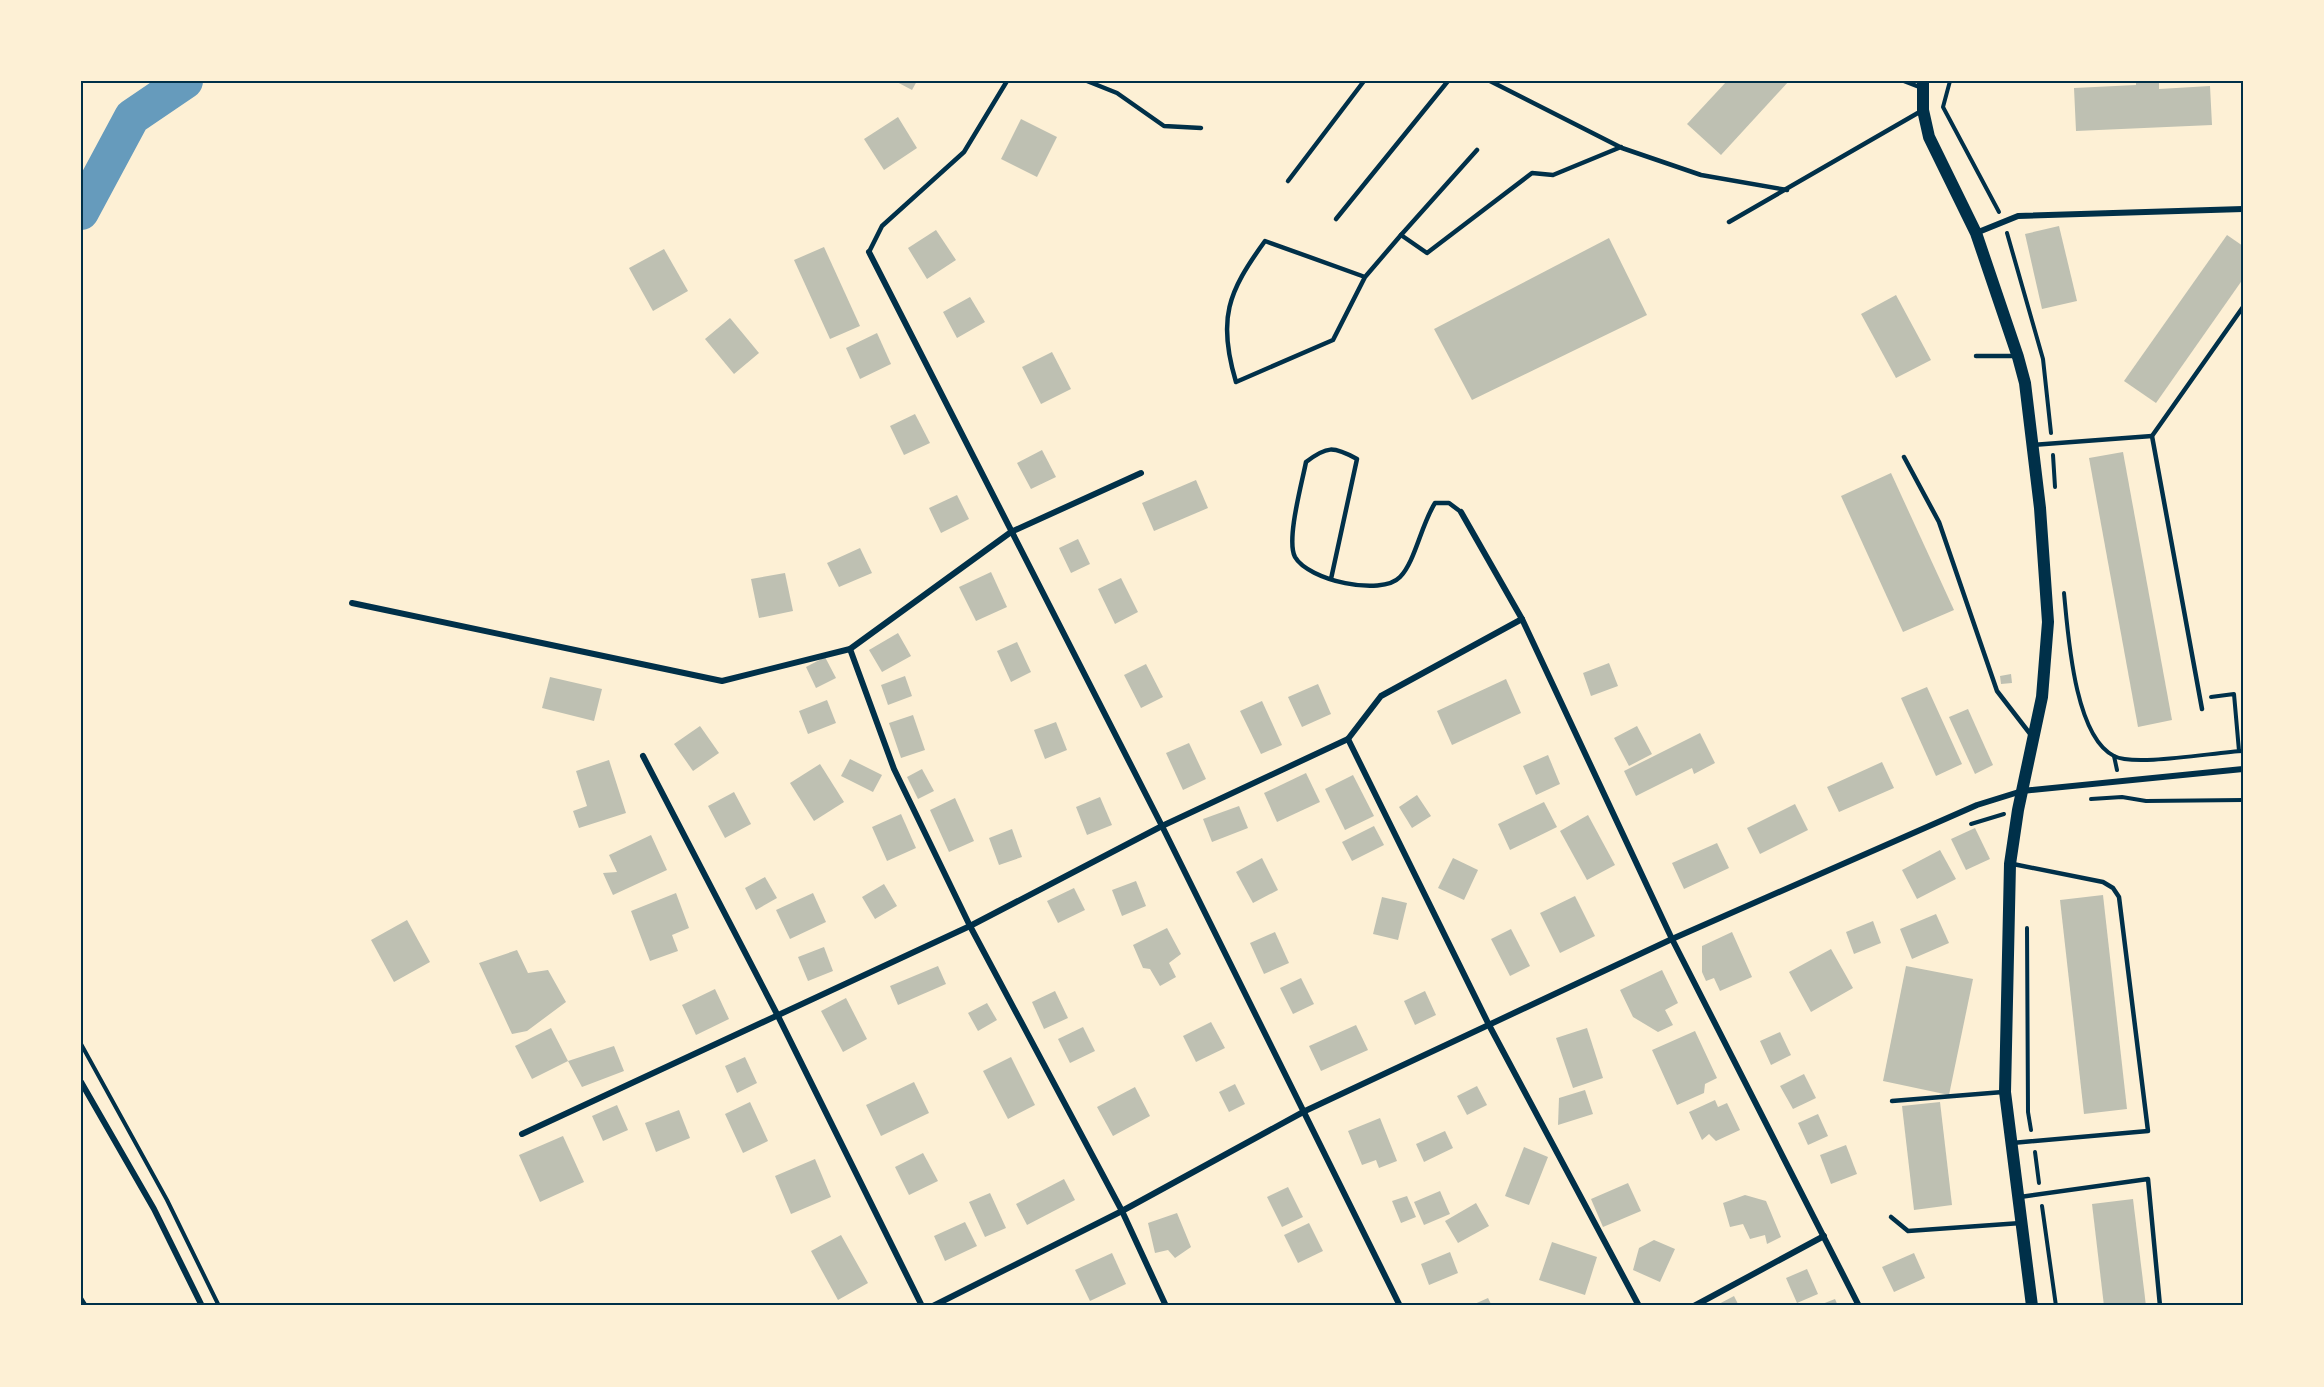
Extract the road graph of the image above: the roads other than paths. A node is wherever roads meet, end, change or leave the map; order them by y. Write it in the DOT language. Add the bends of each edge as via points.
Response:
graph roads {
  1 [pos="1007,81"];
  2 [pos="1087,81"];
  3 [pos="1364,81"];
  4 [pos="1448,81"];
  5 [pos="1490,81"];
  6 [pos="1904,81"];
  7 [pos="1923,84"];
  8 [pos="1923,110"];
  9 [pos="1201,128"];
  10 [pos="1621,147"];
  11 [pos="1477,150"];
  12 [pos="1288,182"];
  13 [pos="1787,190"];
  14 [pos="2243,209"];
  15 [pos="1336,219"];
  16 [pos="1729,222"];
  17 [pos="1976,232"];
  18 [pos="1401,235"];
  19 [pos="869,252"];
  20 [pos="1365,277"];
  21 [pos="2243,307"];
  22 [pos="1976,356"];
  23 [pos="2018,357"];
  24 [pos="2152,436"];
  25 [pos="2032,445"];
  26 [pos="1904,457"];
  27 [pos="1141,472"];
  28 [pos="1461,512"];
  29 [pos="1011,531"];
  30 [pos="1331,579"];
  31 [pos="352,603"];
  32 [pos="1522,619"];
  33 [pos="850,649"];
  34 [pos="2202,709"];
  35 [pos="2035,739"];
  36 [pos="1348,740"];
  37 [pos="643,756"];
  38 [pos="2243,769"];
  39 [pos="2022,791"];
  40 [pos="1162,826"];
  41 [pos="2010,864"];
  42 [pos="970,926"];
  43 [pos="1672,939"];
  44 [pos="778,1016"];
  45 [pos="1489,1025"];
  46 [pos="81,1082"];
  47 [pos="2005,1092"];
  48 [pos="1892,1101"];
  49 [pos="1305,1111"];
  50 [pos="522,1134"];
  51 [pos="2010,1143"];
  52 [pos="2018,1197"];
  53 [pos="1122,1211"];
  54 [pos="1891,1217"];
  55 [pos="2021,1223"];
  56 [pos="1824,1236"];
  57 [pos="202,1306"];
  58 [pos="922,1306"];
  59 [pos="933,1306"];
  60 [pos="1166,1306"];
  61 [pos="1400,1306"];
  62 [pos="1639,1306"];
  63 [pos="1695,1306"];
  64 [pos="1859,1306"];
  65 [pos="2032,1306"];
  66 [pos="2160,1306"];
  1 -- 19 [label="lane" via="964,152 882,226"];
  2 -- 9 [label="lane" via="1117,93 1164,126"];
  3 -- 12 [label="lane"];
  4 -- 15 [label="lane"];
  5 -- 10 [label="lane"];
  6 -- 7 [label="lane"];
  7 -- 8 [label="main road"];
  8 -- 13 [label="lane"];
  8 -- 17 [label="main road" via="1929,136"];
  10 -- 13 [label="lane" via="1701,175"];
  10 -- 18 [label="lane" via="1553,175 1532,173 1427,252"];
  11 -- 18 [label="lane"];
  13 -- 16 [label="lane"];
  14 -- 17 [label="street" via="2018,216"];
  17 -- 23 [label="main road"];
  18 -- 20 [label="lane"];
  19 -- 29 [label="street"];
  20 -- 20 [label="lane" via="1333,339 1236,382 1227,353 1226,322 1234,291 1265,241"];
  21 -- 24 [label="lane"];
  22 -- 23 [label="lane"];
  23 -- 25 [label="main road"];
  24 -- 25 [label="lane"];
  24 -- 34 [label="lane"];
  25 -- 35 [label="main road" via="2048,622"];
  26 -- 35 [label="lane" via="1939,522 1997,691"];
  27 -- 29 [label="street"];
  28 -- 30 [label="lane" via="1449,503 1435,503 1424,520 1409,566 1399,579 1382,586"];
  28 -- 32 [label="street"];
  29 -- 33 [label="street"];
  29 -- 40 [label="street"];
  30 -- 30 [label="lane" via="1296,558 1292,543 1306,462 1322,450 1340,449 1357,459"];
  31 -- 33 [label="street" via="722,681"];
  32 -- 36 [label="street" via="1381,696"];
  32 -- 43 [label="street"];
  33 -- 42 [label="street" via="894,769"];
  35 -- 39 [label="main road"];
  36 -- 40 [label="street"];
  36 -- 45 [label="street"];
  37 -- 44 [label="street"];
  38 -- 39 [label="street"];
  39 -- 41 [label="main road"];
  39 -- 43 [label="street" via="1977,805"];
  40 -- 42 [label="street"];
  40 -- 49 [label="street"];
  41 -- 47 [label="main road"];
  41 -- 51 [label="lane" via="2103,882 2119,897 2148,1131"];
  42 -- 44 [label="street"];
  42 -- 53 [label="street"];
  43 -- 45 [label="street"];
  43 -- 56 [label="street"];
  44 -- 50 [label="street"];
  44 -- 58 [label="street"];
  45 -- 49 [label="street"];
  45 -- 62 [label="street"];
  46 -- 57 [label="street" via="154,1209"];
  47 -- 48 [label="lane"];
  47 -- 51 [label="main road"];
  49 -- 53 [label="street"];
  49 -- 61 [label="street"];
  51 -- 52 [label="main road"];
  52 -- 55 [label="main road"];
  52 -- 66 [label="lane" via="2148,1179"];
  53 -- 59 [label="street"];
  53 -- 60 [label="street"];
  54 -- 55 [label="lane" via="1908,1231"];
  55 -- 65 [label="main road"];
  56 -- 63 [label="street"];
  56 -- 64 [label="street"];
}
